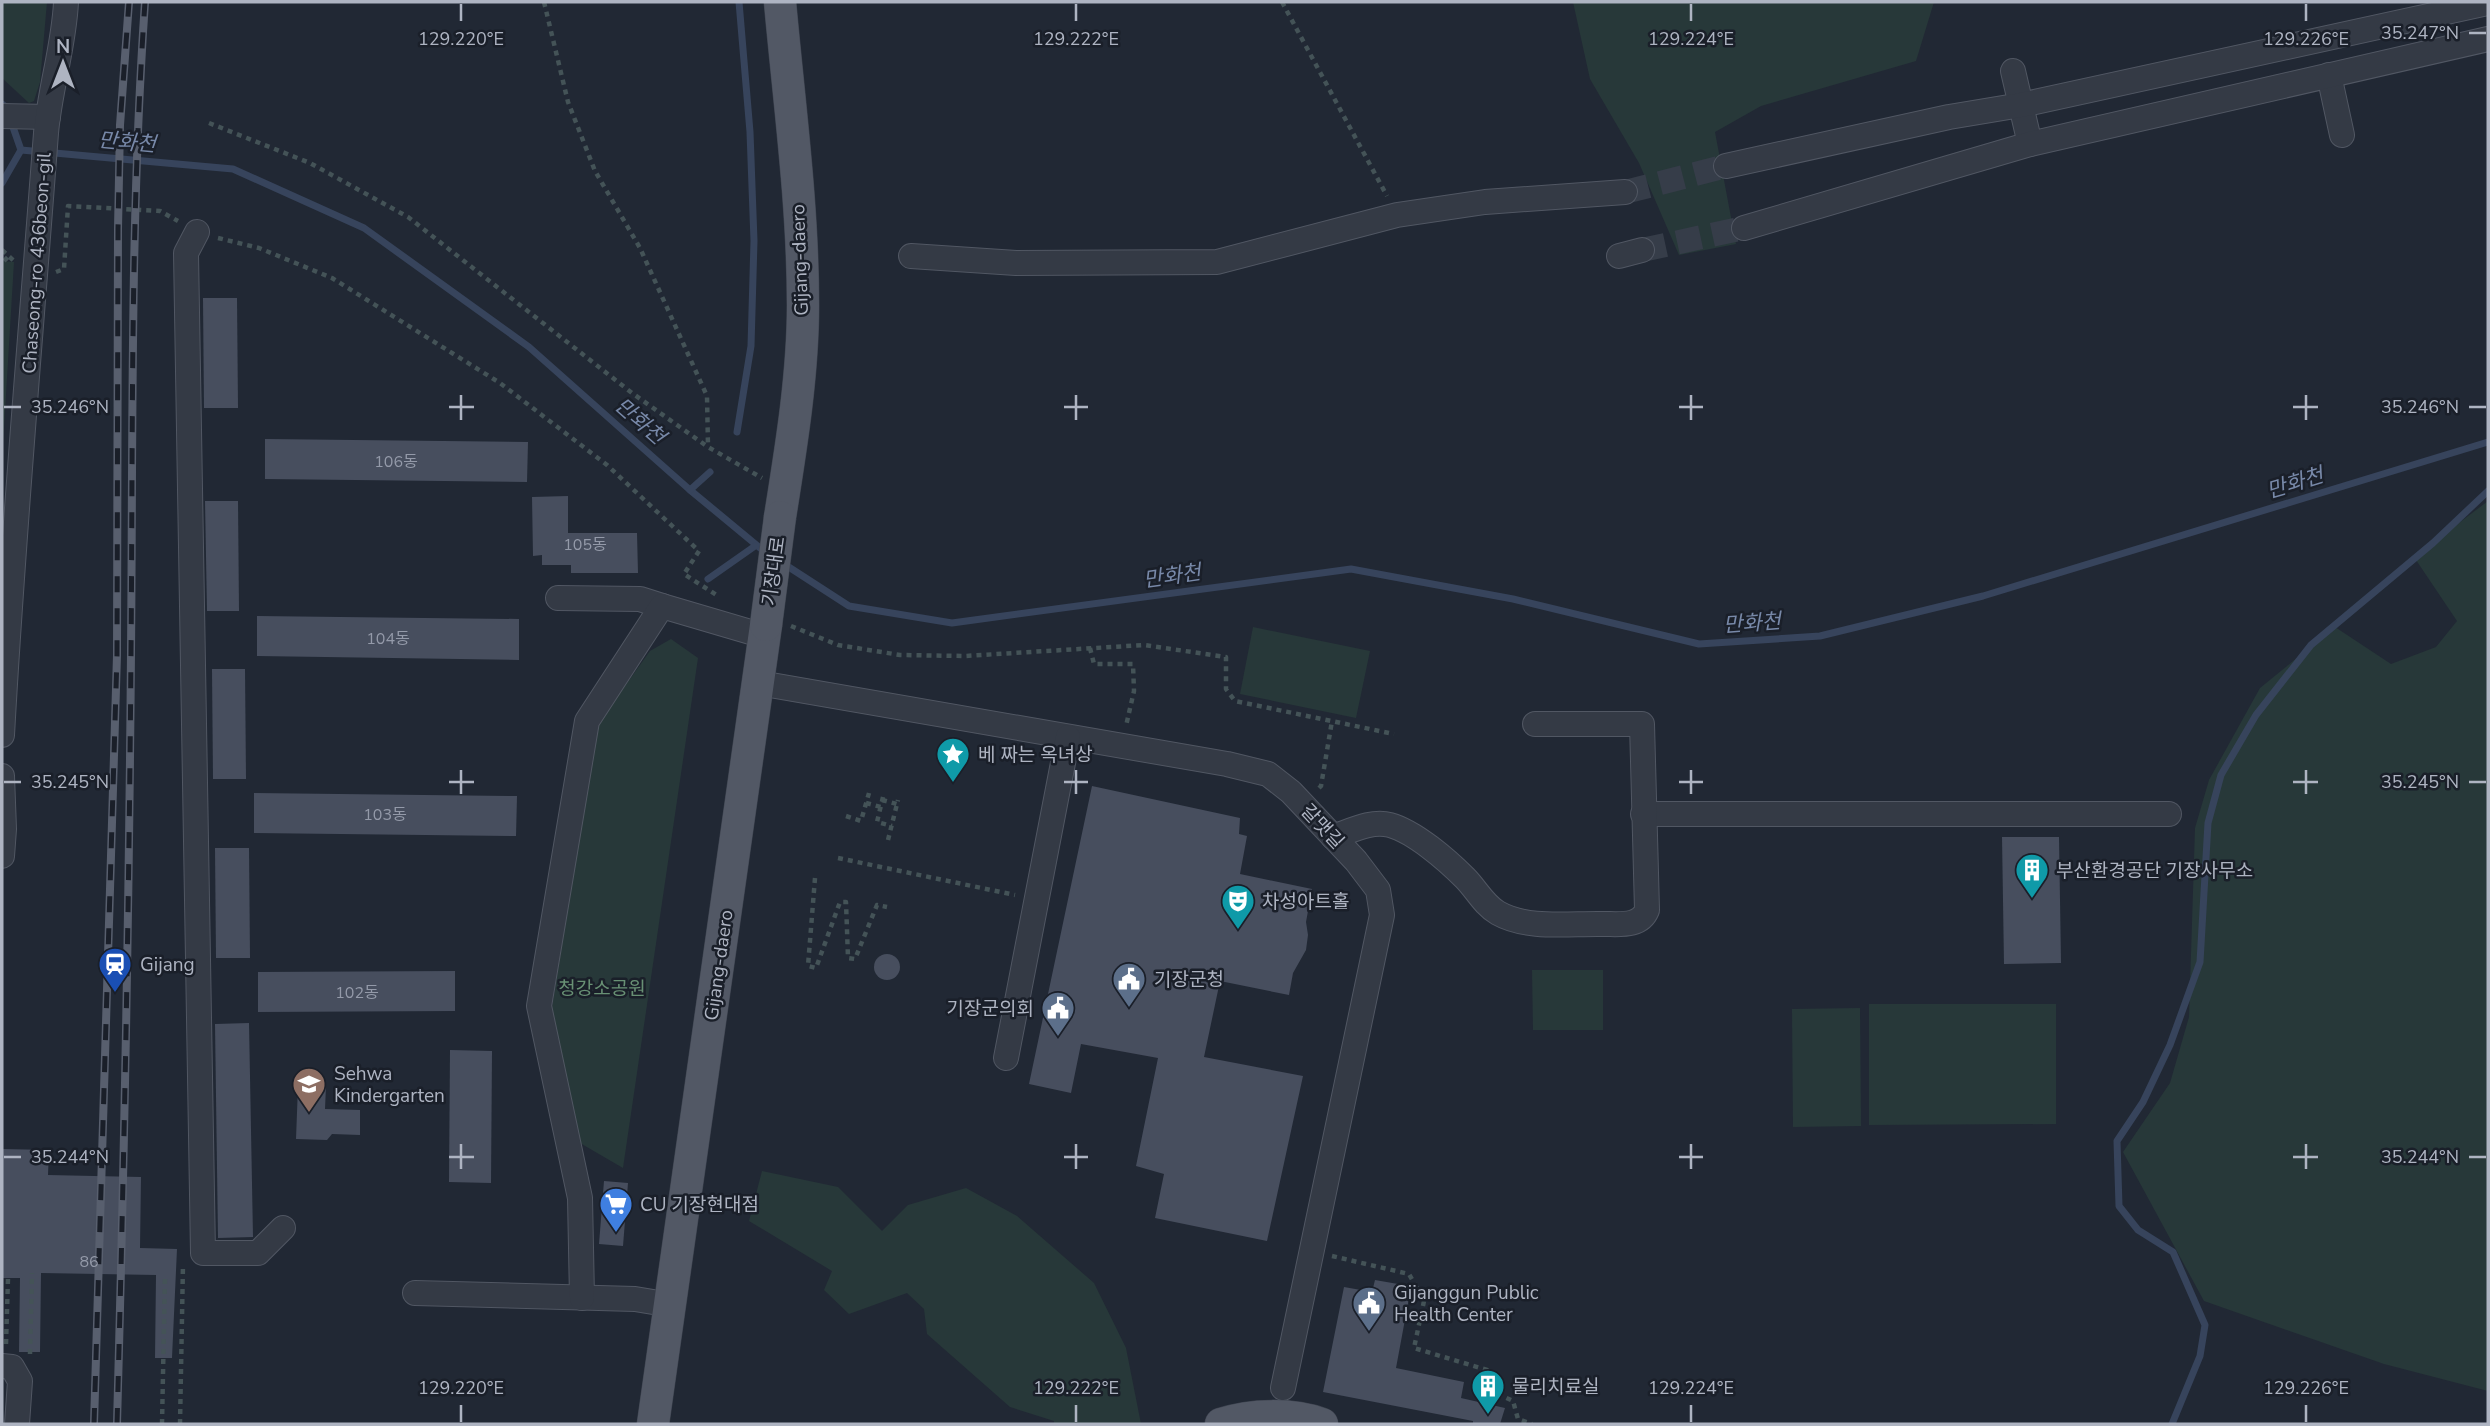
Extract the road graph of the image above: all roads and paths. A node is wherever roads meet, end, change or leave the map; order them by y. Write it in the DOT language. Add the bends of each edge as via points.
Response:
graph roads {
  1 [pos="66,2"];
  2 [pos="544,2"];
  3 [pos="780,2"];
  4 [pos="1282,2"];
  5 [pos="2488,3"];
  6 [pos="2488,39"];
  7 [pos="2013,71"];
  8 [pos="2329,75"];
  9 [pos="2021,105"];
  10 [pos="2,116"];
  11 [pos="41,122"];
  12 [pos="209,123"];
  13 [pos="2342,135"];
  14 [pos="2031,144"];
  15 [pos="1726,166"];
  16 [pos="1625,191"];
  17 [pos="1397,215"];
  18 [pos="1744,228"];
  19 [pos="197,232"];
  20 [pos="2,250"];
  21 [pos="9,256"];
  22 [pos="911,256"];
  23 [pos="4,261"];
  24 [pos="36,274"];
  25 [pos="708,447"];
  26 [pos="782,504"];
  27 [pos="558,598"];
  28 [pos="729,600"];
  29 [pos="662,606"];
  30 [pos="773,629"];
  31 [pos="1090,648"];
  32 [pos="758,683"];
  33 [pos="1332,721"];
  34 [pos="1535,724"];
  35 [pos="1394,734"];
  36 [pos="2,735"];
  37 [pos="1068,737"];
  38 [pos="1122,745"];
  39 [pos="2,776"];
  40 [pos="869,793"];
  41 [pos="866,803"];
  42 [pos="1303,805"];
  43 [pos="881,807"];
  44 [pos="1643,814"];
  45 [pos="2169,814"];
  46 [pos="846,817"];
  47 [pos="892,826"];
  48 [pos="1333,837"];
  49 [pos="888,840"];
  50 [pos="2,856"];
  51 [pos="838,858"];
  52 [pos="815,878"];
  53 [pos="1037,899"];
  54 [pos="887,907"];
  55 [pos="1006,1058"];
  56 [pos="283,1227"];
  57 [pos="1311,1252"];
  58 [pos="203,1253"];
  59 [pos="32,1273"];
  60 [pos="165,1275"];
  61 [pos="8,1278"];
  62 [pos="415,1293"];
  63 [pos="582,1298"];
  64 [pos="671,1305"];
  65 [pos="30,1352"];
  66 [pos="4,1355"];
  67 [pos="1283,1388"];
  68 [pos="17,1424"];
  69 [pos="162,1424"];
  70 [pos="180,1424"];
  71 [pos="653,1424"];
  72 [pos="1221,1424"];
  73 [pos="1322,1424"];
  74 [pos="1532,1424"];
  1 -- 11 [label="street, Chaseong-ro 436beon-gil" via="64,34"];
  2 -- 25 [label="path" via="568,102 595,171 640,248 707,396"];
  3 -- 26 [label="main road, Gijang-daero" via="803,307"];
  4 -- 17 [label="path"];
  5 -- 9 [label="street"];
  6 -- 8 [label="street"];
  7 -- 9 [label="street"];
  8 -- 13 [label="street"];
  8 -- 14 [label="street"];
  9 -- 14 [label="street"];
  9 -- 15 [label="street"];
  10 -- 11 [label="street"];
  11 -- 24 [label="street, Chaseong-ro 436beon-gil" via="44,169"];
  12 -- 25 [label="path" via="310,163 408,217"];
  14 -- 18 [label="street"];
  16 -- 17 [label="street" via="1485,202"];
  17 -- 22 [label="street" via="1217,262 1016,263"];
  19 -- 24 [label="path" via="160,211 68,206 64,269"];
  19 -- 28 [label="path" via="259,248 332,278 500,383 607,465 690,542 699,551 684,575"];
  19 -- 58 [label="street" via="186,253"];
  20 -- 21 [label="path"];
  21 -- 23 [label="path"];
  21 -- 24 [label="path" via="25,272"];
  24 -- 36 [label="street, Chaseong-ro 436beon-gil"];
  25 -- 26 [label="path"];
  26 -- 30 [label="main road, 기장대로, bridge"];
  27 -- 29 [label="street" via="640,599"];
  29 -- 30 [label="street"];
  29 -- 63 [label="street" via="587,721 539,1006 580,1198"];
  30 -- 31 [label="path" via="900,655"];
  30 -- 32 [label="main road, Gijang-daero"];
  31 -- 33 [label="path" via="1144,645 1226,657 1226,689 1235,701"];
  31 -- 38 [label="path" via="1094,664 1133,664 1134,691"];
  32 -- 37 [label="street, 갈맷길"];
  32 -- 64 [label="main road, Gijang-daero"];
  33 -- 35 [label="path"];
  33 -- 42 [label="path" via="1321,786"];
  34 -- 44 [label="street" via="1642,724"];
  37 -- 38 [label="street, 갈맷길"];
  37 -- 53 [label="street"];
  38 -- 42 [label="street, 갈맷길" via="1268,774"];
  39 -- 50 [label="street"];
  40 -- 41 [label="path"];
  41 -- 43 [label="path"];
  41 -- 46 [label="path" via="861,821"];
  42 -- 48 [label="street, 갈맷길"];
  43 -- 47 [label="path" via="877,822"];
  43 -- 47 [label="path" via="883,798 898,802"];
  44 -- 45 [label="street"];
  44 -- 48 [label="street" via="1647,910 1628,924 1535,923 1507,917 1492,909 1465,878 1421,842 1399,829 1364,826"];
  47 -- 49 [label="path"];
  48 -- 57 [label="street, 갈맷길" via="1378,890 1382,915"];
  51 -- 53 [label="path"];
  52 -- 54 [label="path" via="808,966 816,968 840,902 846,902 848,958 855,959 877,905"];
  53 -- 55 [label="street"];
  56 -- 58 [label="street" via="258,1253"];
  57 -- 67 [label="street, 갈맷길"];
  57 -- 74 [label="path" via="1409,1274 1424,1301 1414,1348 1487,1370 1498,1394 1513,1401 1518,1419"];
  58 -- 70 [label="path" via="183,1253"];
  59 -- 65 [label="path"];
  60 -- 69 [label="path"];
  61 -- 66 [label="path"];
  62 -- 63 [label="street"];
  63 -- 64 [label="street"];
  64 -- 71 [label="main road, Gijang-daero"];
  66 -- 68 [label="street" via="20,1381"];
  72 -- 73 [label="main road" via="1277,1417"];
}
